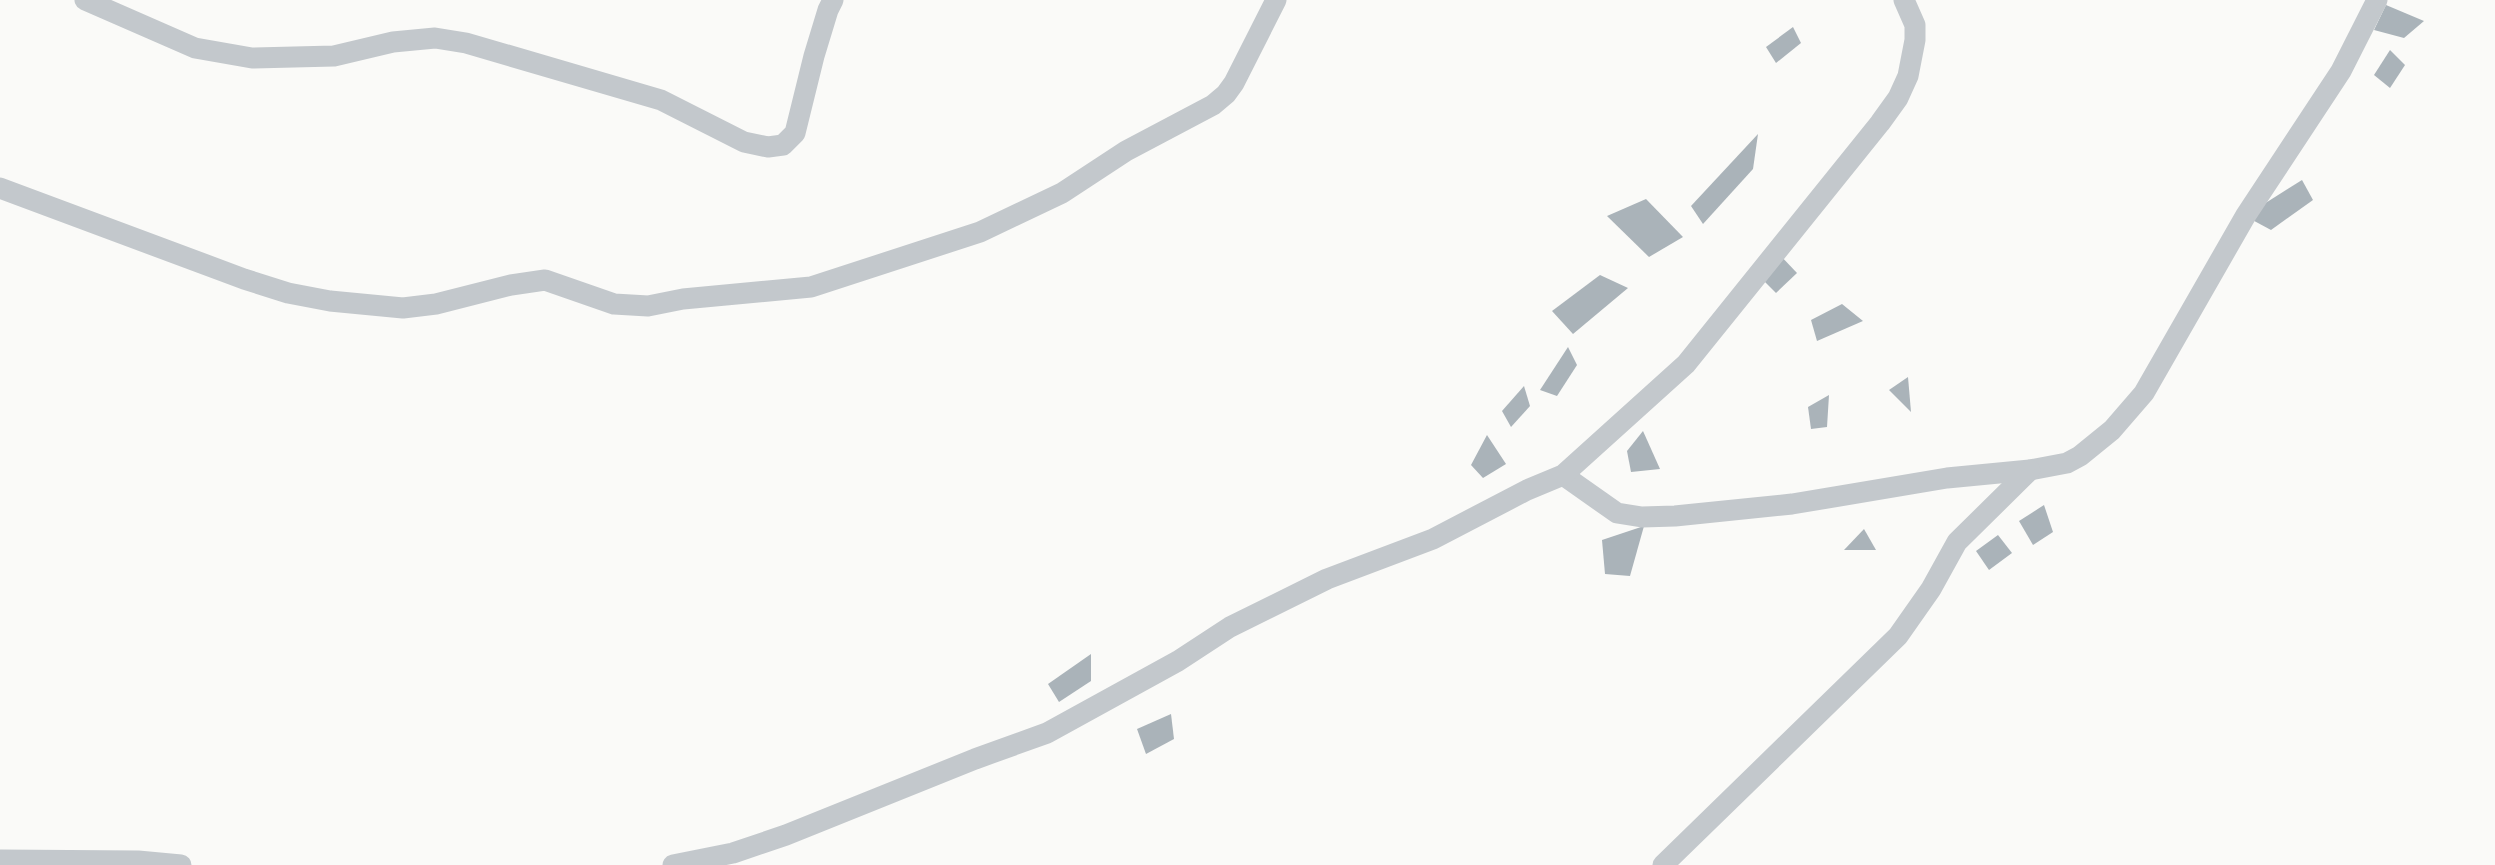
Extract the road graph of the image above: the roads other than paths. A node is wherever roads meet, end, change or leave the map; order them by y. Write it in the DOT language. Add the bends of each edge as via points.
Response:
graph roads {
  1 [pos="85,0"];
  2 [pos="833,0"];
  3 [pos="1276,0"];
  4 [pos="1904,0"];
  5 [pos="2377,0"];
  6 [pos="0,188"];
  7 [pos="2030,470"];
  8 [pos="1563,475"];
  9 [pos="12,862"];
  10 [pos="181,865"];
  11 [pos="673,865"];
  12 [pos="1663,865"];
  1 -- 2 [label="street" via="195,48 251,58 334,56 435,38 466,43 661,100 744,142 768,147 783,145 795,133"];
  3 -- 6 [label="street" via="1234,83 1213,105 1126,151 1062,193 980,232 834,280 785,291 625,306 545,280 403,308 330,301 243,279"];
  4 -- 8 [label="street" via="1915,26 1908,76 1880,123 1686,364"];
  5 -- 7 [label="street" via="2341,71 2246,215 2144,393 2112,430 2080,456"];
  7 -- 8 [label="street" via="1947,478 1792,504 1642,517 1617,513"];
  7 -- 12 [label="street" via="1957,542 1898,636"];
  8 -- 11 [label="street" via="1433,539 1327,579 1230,627 1047,733 786,835 733,853"];
  9 -- 10 [label="street"];
}
